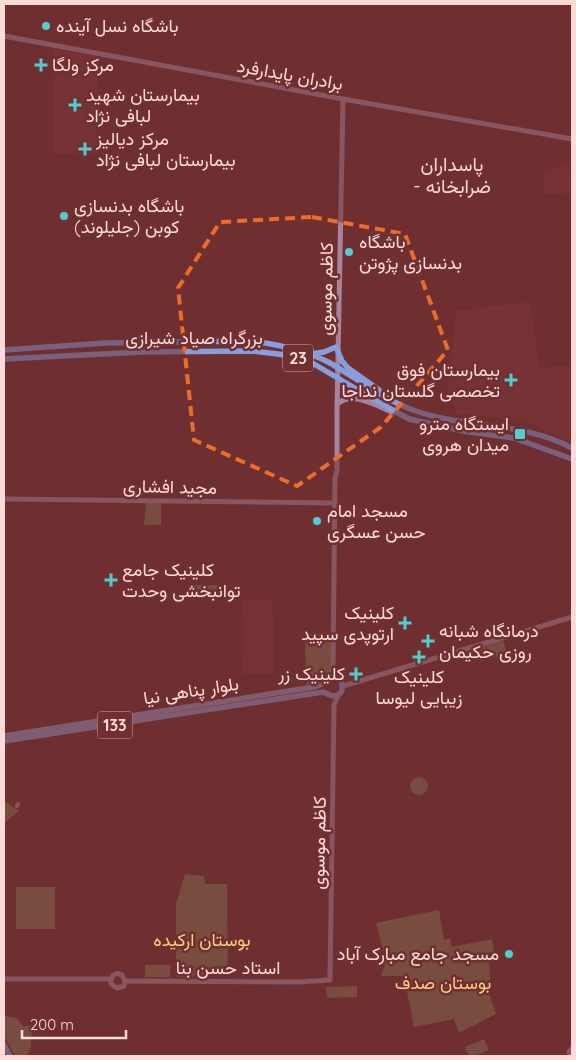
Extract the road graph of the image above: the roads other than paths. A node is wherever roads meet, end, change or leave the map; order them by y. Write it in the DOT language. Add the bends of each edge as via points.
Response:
graph roads {
  1 [pos="4,36"];
  2 [pos="343,99"];
  3 [pos="572,139"];
  4 [pos="4,350"];
  5 [pos="309,354"];
  6 [pos="4,358"];
  7 [pos="390,400"];
  8 [pos="336,409"];
  9 [pos="409,419"];
  10 [pos="572,448"];
  11 [pos="572,459"];
  12 [pos="4,498"];
  13 [pos="335,503"];
  14 [pos="572,617"];
  15 [pos="334,667"];
  16 [pos="331,676"];
  17 [pos="340,678"];
  18 [pos="342,686"];
  19 [pos="340,694"];
  20 [pos="226,704"];
  21 [pos="4,736"];
  22 [pos="4,742"];
  23 [pos="110,979"];
  24 [pos="4,980"];
  25 [pos="330,980"];
  26 [pos="125,981"];
  27 [pos="4,1045"];
  28 [pos="571,1052"];
  29 [pos="10,1056"];
  30 [pos="564,1056"];
  1 -- 2 [label="main road, برادران پایدارفرد"];
  2 -- 3 [label="main road, برادران پایدارفرد"];
  2 -- 8 [label="main road, کاظم موسوی"];
  4 -- 5 [label="highway, بزرگراه صیاد شیرازی / 23" via="250,341"];
  5 -- 7 [label="highway, بزرگراه صیاد شیرازی / 23"];
  5 -- 7 [label="highway" via="336,347 348,368"];
  6 -- 9 [label="highway, بزرگراه صیاد شیرازی / 23" via="142,352 251,351 278,354 314,364"];
  7 -- 10 [label="highway, بزرگراه صیاد شیرازی / 23" via="434,416 532,432"];
  8 -- 9 [label="main road" via="338,402 360,399"];
  8 -- 13 [label="main road, کاظم موسوی"];
  9 -- 11 [label="highway, بزرگراه صیاد شیرازی / 23" via="514,438"];
  12 -- 13 [label="main road, مجید افشاری"];
  13 -- 15 [label="main road, کاظم موسوی"];
  14 -- 18 [label="main road"];
  15 -- 16 [label="main road"];
  15 -- 17 [label="main road"];
  16 -- 17 [label="main road"];
  16 -- 20 [label="main road, بلوار پناهی نیا / 133" via="323,684"];
  17 -- 18 [label="main road"];
  18 -- 19 [label="main road"];
  19 -- 20 [label="main road, بلوار پناهی نیا / 133" via="332,696 323,692"];
  19 -- 25 [label="main road, کاظم موسوی" via="334,706"];
  20 -- 21 [label="main road, بلوار پناهی نیا / 133"];
  20 -- 22 [label="main road, بلوار پناهی نیا / 133"];
  23 -- 24 [label="main road"];
  23 -- 26 [label="main road" via="118,973 124,976"];
  23 -- 26 [label="main road" via="117,988 124,986"];
  25 -- 26 [label="main road, استاد حسن بنا"];
  27 -- 29 [label="highway"];
  28 -- 30 [label="main road"];
}
